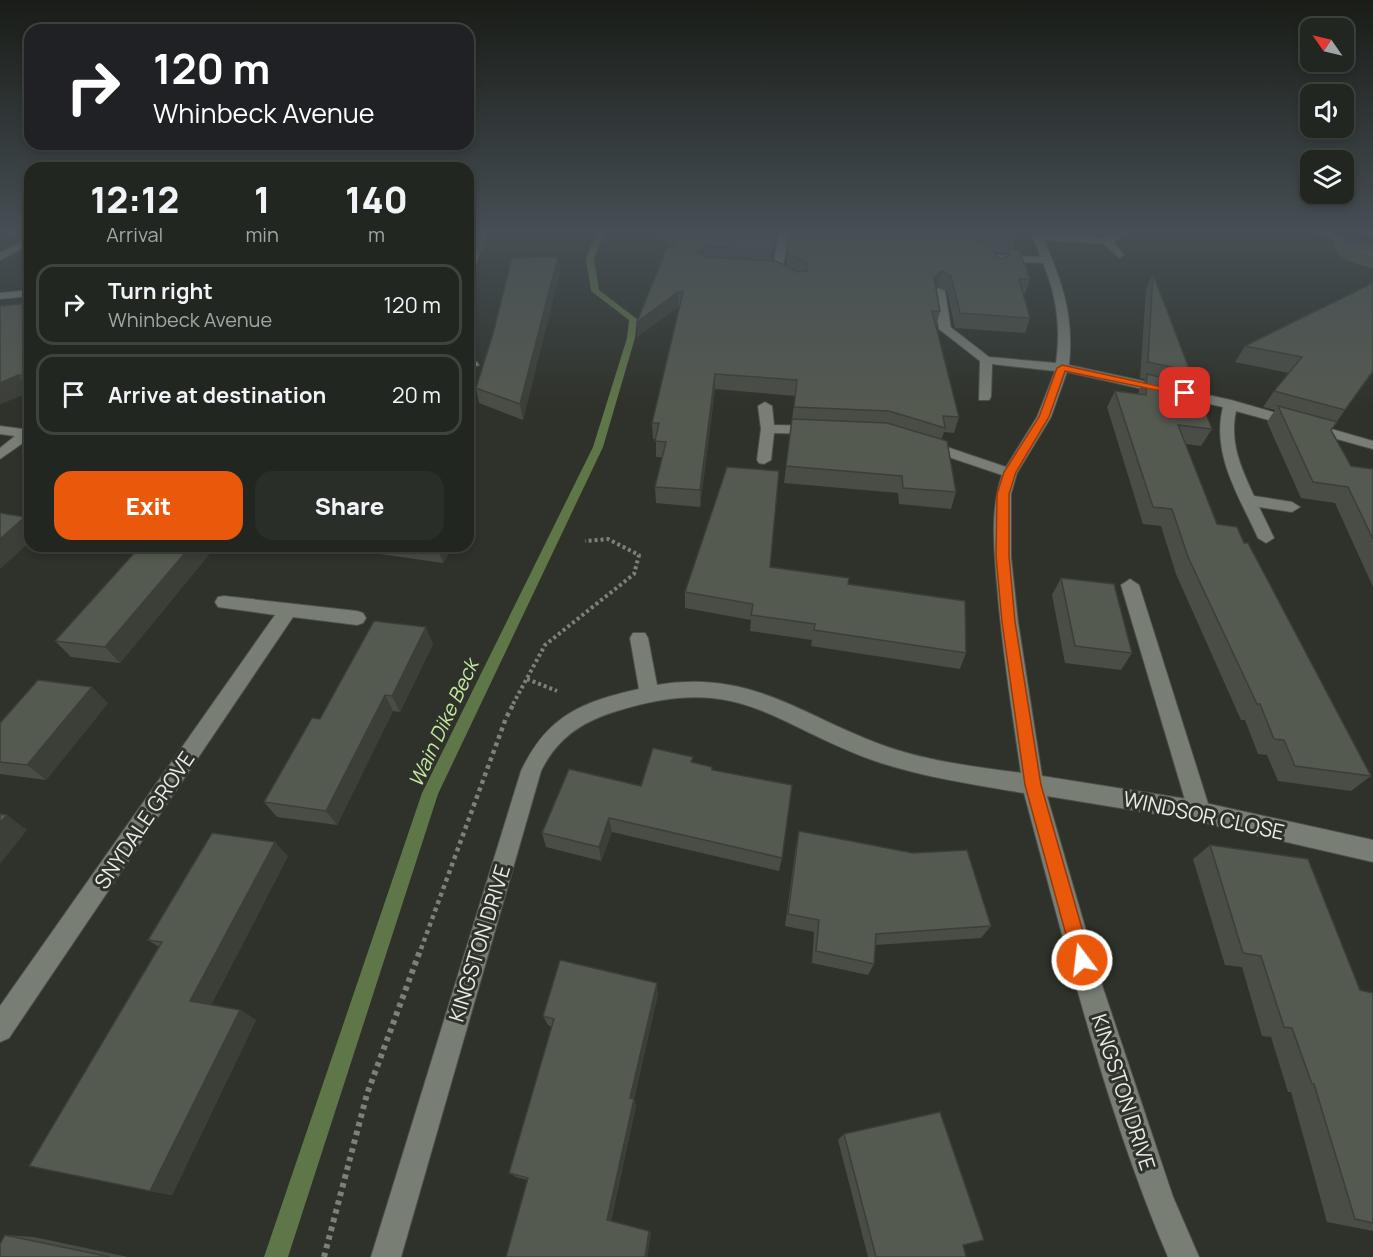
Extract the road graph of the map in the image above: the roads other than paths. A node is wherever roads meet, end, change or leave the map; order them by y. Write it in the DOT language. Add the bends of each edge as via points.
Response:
graph roads {
  1 [pos="1059,290"];
  2 [pos="939,291"];
  3 [pos="24,294"];
  4 [pos="0,296"];
  5 [pos="986,360"];
  6 [pos="1062,368"];
  7 [pos="984,397"];
  8 [pos="1231,404"];
  9 [pos="765,406"];
  10 [pos="768,429"];
  11 [pos="0,430"];
  12 [pos="826,431"];
  13 [pos="24,433"];
  14 [pos="24,438"];
  15 [pos="907,439"];
  16 [pos="1373,445"];
  17 [pos="0,456"];
  18 [pos="764,460"];
  19 [pos="1010,472"];
  20 [pos="1249,500"];
  21 [pos="1292,507"];
  22 [pos="1266,538"];
  23 [pos="1130,585"];
  24 [pos="224,602"];
  25 [pos="288,610"];
  26 [pos="357,618"];
  27 [pos="639,638"];
  28 [pos="649,693"];
  29 [pos="1033,785"];
  30 [pos="1200,813"];
  31 [pos="1373,851"];
  32 [pos="0,1029"];
  33 [pos="386,1257"];
  34 [pos="1184,1257"];
  1 -- 6 [label="street, KINGSTON DRIVE" via="1064,318"];
  2 -- 5 [label="street" via="945,329"];
  3 -- 4 [label="street"];
  5 -- 6 [label="street"];
  5 -- 7 [label="street"];
  6 -- 8 [label="street"];
  6 -- 19 [label="street, KINGSTON DRIVE" via="1044,417"];
  8 -- 16 [label="street"];
  8 -- 20 [label="street" via="1225,428 1231,462"];
  9 -- 10 [label="street"];
  10 -- 12 [label="street"];
  10 -- 18 [label="street"];
  11 -- 13 [label="street"];
  14 -- 17 [label="street"];
  15 -- 19 [label="street"];
  19 -- 29 [label="street, KINGSTON DRIVE" via="1003,494 1003,556"];
  20 -- 21 [label="street"];
  20 -- 22 [label="street"];
  23 -- 30 [label="street"];
  24 -- 25 [label="street"];
  25 -- 26 [label="street"];
  25 -- 32 [label="street, SNYDALE GROVE"];
  27 -- 28 [label="street"];
  28 -- 29 [label="street, KINGSTON DRIVE" via="704,688 741,693 903,761"];
  28 -- 33 [label="street, KINGSTON DRIVE" via="601,708 559,730 542,749 531,771"];
  29 -- 30 [label="street, WINDSOR CLOSE"];
  29 -- 34 [label="street, KINGSTON DRIVE" via="1088,982 1159,1200"];
  30 -- 31 [label="street, WINDSOR CLOSE"];
}
